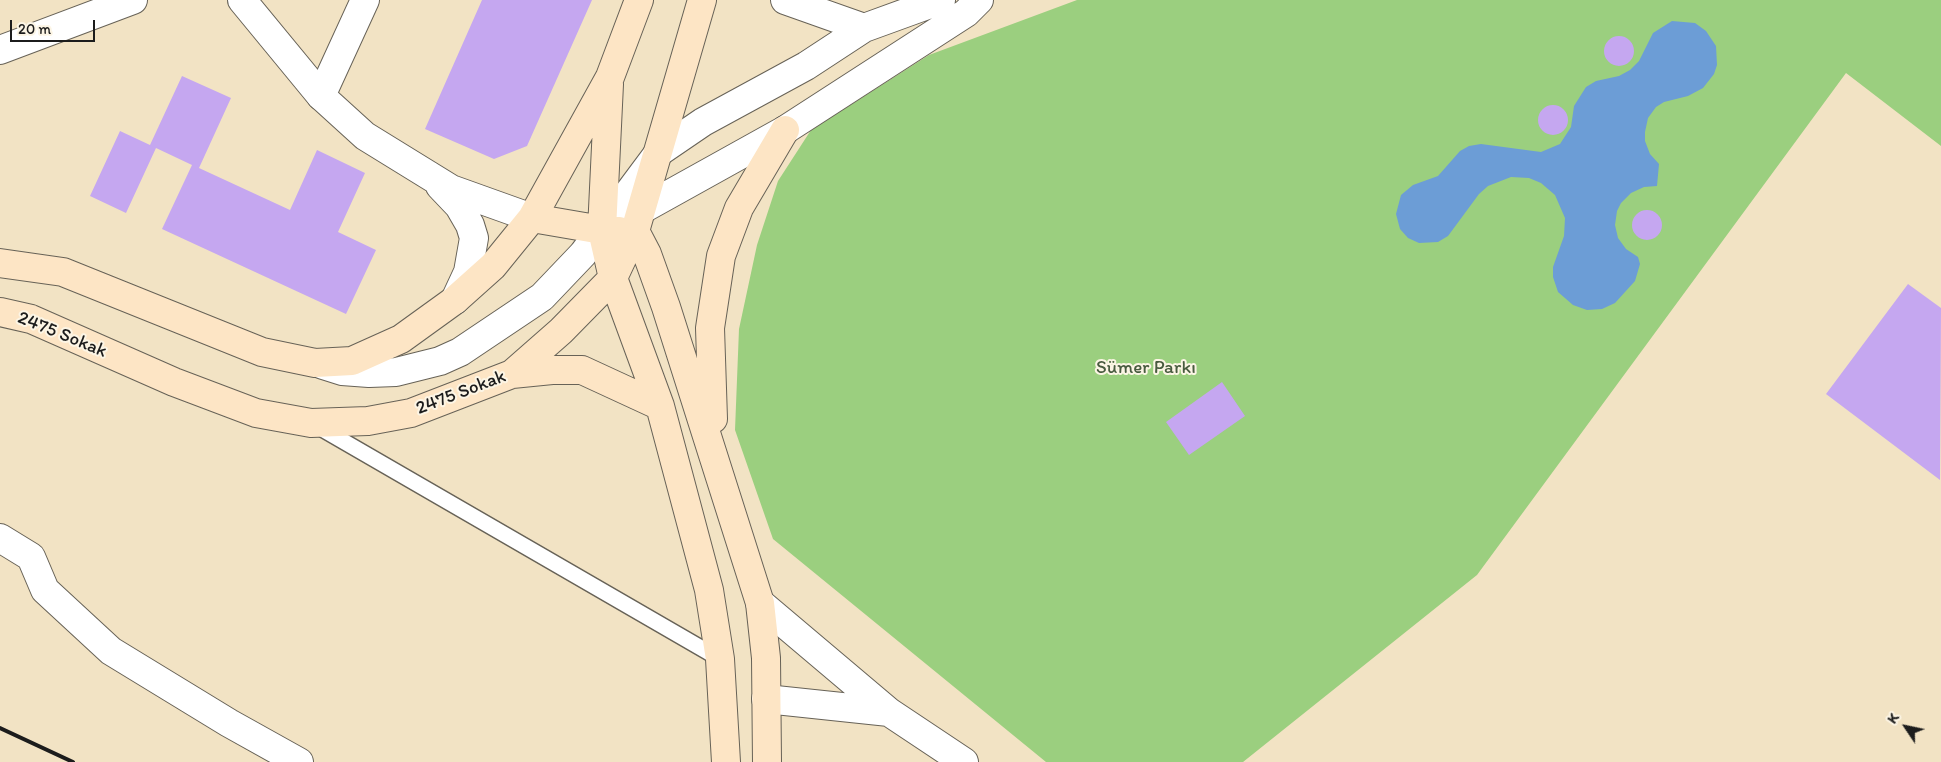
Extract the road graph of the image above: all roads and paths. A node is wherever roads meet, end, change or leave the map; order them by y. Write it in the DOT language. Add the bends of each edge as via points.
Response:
graph roads {
  1 [pos="133,0"];
  2 [pos="242,0"];
  3 [pos="365,0"];
  4 [pos="639,0"];
  5 [pos="702,0"];
  6 [pos="785,0"];
  7 [pos="979,0"];
  8 [pos="935,1"];
  9 [pos="864,28"];
  10 [pos="0,50"];
  11 [pos="610,77"];
  12 [pos="321,96"];
  13 [pos="785,130"];
  14 [pos="659,152"];
  15 [pos="432,178"];
  16 [pos="532,218"];
  17 [pos="638,220"];
  18 [pos="602,230"];
  19 [pos="0,263"];
  20 [pos="613,278"];
  21 [pos="455,300"];
  22 [pos="0,312"];
  23 [pos="315,364"];
  24 [pos="512,374"];
  25 [pos="660,406"];
  26 [pos="312,423"];
  27 [pos="717,465"];
  28 [pos="0,538"];
  29 [pos="760,603"];
  30 [pos="720,659"];
  31 [pos="766,699"];
  32 [pos="889,712"];
  33 [pos="299,762"];
  34 [pos="726,762"];
  35 [pos="767,762"];
  36 [pos="964,762"];
  1 -- 10 [label="street"];
  2 -- 12 [label="street"];
  3 -- 12 [label="street"];
  4 -- 11 [label="main road"];
  5 -- 14 [label="main road, 2475 Sokak"];
  6 -- 9 [label="street"];
  7 -- 13 [label="street" via="966,13"];
  8 -- 9 [label="street"];
  9 -- 14 [label="street"];
  11 -- 16 [label="main road"];
  11 -- 18 [label="main road"];
  12 -- 15 [label="street" via="365,136"];
  13 -- 17 [label="street"];
  13 -- 27 [label="main road" via="739,208 721,256 710,328 710,396"];
  14 -- 17 [label="main road, 2475 Sokak"];
  14 -- 18 [label="street"];
  15 -- 16 [label="street" via="452,189"];
  15 -- 21 [label="street" via="459,206 474,238 468,272"];
  16 -- 18 [label="main road"];
  16 -- 21 [label="main road" via="493,266"];
  17 -- 18 [label="main road"];
  17 -- 20 [label="main road, 2475 Sokak"];
  17 -- 27 [label="main road"];
  18 -- 20 [label="main road"];
  18 -- 23 [label="street" via="542,297 460,352 440,361 396,372 360,372"];
  19 -- 23 [label="main road" via="63,272 262,352"];
  20 -- 24 [label="main road, 2475 Sokak" via="561,331"];
  20 -- 25 [label="main road"];
  21 -- 23 [label="main road" via="401,339 352,361"];
  22 -- 26 [label="main road, 2475 Sokak" via="31,319 174,382 256,413"];
  24 -- 25 [label="main road" via="582,370"];
  24 -- 26 [label="main road, 2475 Sokak" via="411,413 368,421"];
  25 -- 30 [label="main road" via="709,590"];
  26 -- 30 [label="lane"];
  27 -- 29 [label="main road"];
  28 -- 33 [label="street" via="31,557 45,590 111,651"];
  29 -- 31 [label="main road" via="766,658"];
  29 -- 32 [label="street"];
  30 -- 34 [label="main road"];
  31 -- 32 [label="street"];
  31 -- 35 [label="main road"];
  32 -- 36 [label="street"];
}
